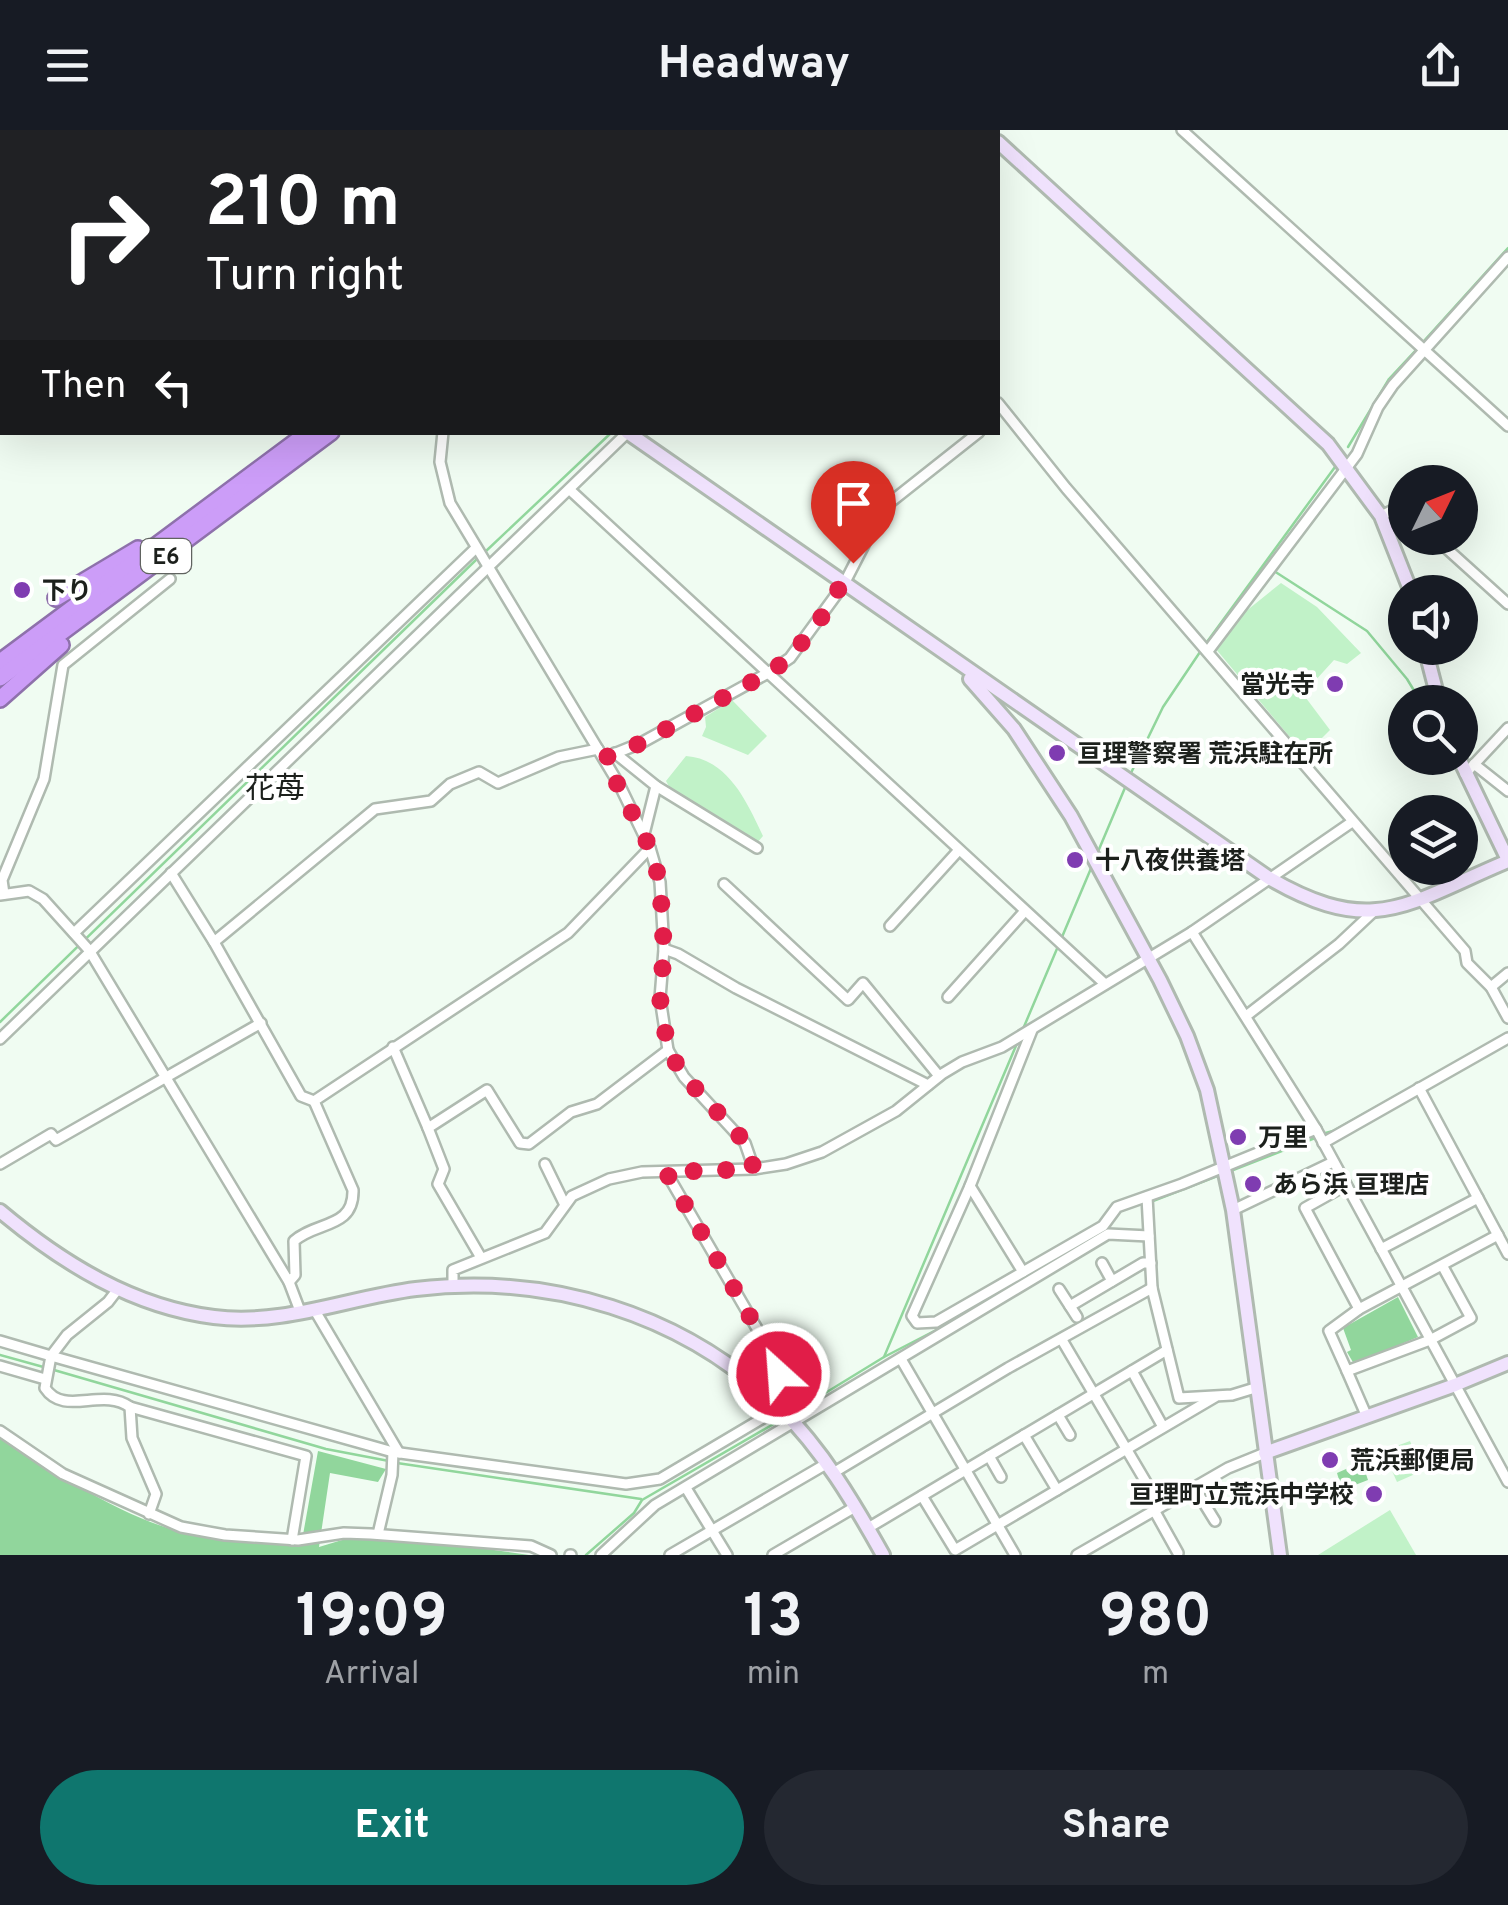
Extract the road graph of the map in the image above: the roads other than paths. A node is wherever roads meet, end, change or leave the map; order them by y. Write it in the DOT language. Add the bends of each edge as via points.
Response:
graph roads {
  1 [pos="1182,130"];
  2 [pos="1000,144"];
  3 [pos="1508,257"];
  4 [pos="1424,349"];
  5 [pos="1000,410"];
  6 [pos="1508,426"];
  7 [pos="305,435"];
  8 [pos="327,435"];
  9 [pos="443,435"];
  10 [pos="626,435"];
  11 [pos="631,435"];
  12 [pos="975,435"];
  13 [pos="295,443"];
  14 [pos="1348,467"];
  15 [pos="570,490"];
  16 [pos="1388,512"];
  17 [pos="1381,516"];
  18 [pos="180,546"];
  19 [pos="476,548"];
  20 [pos="1454,555"];
  21 [pos="488,566"];
  22 [pos="1404,575"];
  23 [pos="170,579"];
  24 [pos="844,584"];
  25 [pos="56,598"];
  26 [pos="1508,604"];
  27 [pos="1205,647"];
  28 [pos="0,662"];
  29 [pos="959,665"];
  30 [pos="768,673"];
  31 [pos="0,678"];
  32 [pos="0,699"];
  33 [pos="1508,728"];
  34 [pos="601,754"];
  35 [pos="614,754"];
  36 [pos="1478,763"];
  37 [pos="1478,772"];
  38 [pos="1475,775"];
  39 [pos="656,786"];
  40 [pos="1508,791"];
  41 [pos="1352,822"];
  42 [pos="644,834"];
  43 [pos="650,848"];
  44 [pos="757,848"];
  45 [pos="959,850"];
  46 [pos="1508,861"];
  47 [pos="171,873"];
  48 [pos="1269,878"];
  49 [pos="724,884"];
  50 [pos="2,895"];
  51 [pos="1418,900"];
  52 [pos="1025,911"];
  53 [pos="1372,913"];
  54 [pos="890,926"];
  55 [pos="1192,932"];
  56 [pos="74,933"];
  57 [pos="214,942"];
  58 [pos="89,950"];
  59 [pos="664,950"];
  60 [pos="1148,960"];
  61 [pos="1508,973"];
  62 [pos="1105,984"];
  63 [pos="1491,988"];
  64 [pos="948,997"];
  65 [pos="1246,1016"];
  66 [pos="1508,1018"];
  67 [pos="261,1023"];
  68 [pos="1030,1030"];
  69 [pos="1508,1038"];
  70 [pos="0,1039"];
  71 [pos="393,1046"];
  72 [pos="668,1050"];
  73 [pos="939,1076"];
  74 [pos="164,1078"];
  75 [pos="928,1084"];
  76 [pos="1419,1088"];
  77 [pos="314,1102"];
  78 [pos="428,1128"];
  79 [pos="1316,1129"];
  80 [pos="1323,1142"];
  81 [pos="1333,1162"];
  82 [pos="0,1164"];
  83 [pos="546,1164"];
  84 [pos="754,1169"];
  85 [pos="666,1172"];
  86 [pos="1225,1172"];
  87 [pos="1346,1185"];
  88 [pos="970,1186"];
  89 [pos="1478,1198"];
  90 [pos="1148,1200"];
  91 [pos="564,1203"];
  92 [pos="1232,1210"];
  93 [pos="0,1211"];
  94 [pos="1498,1235"];
  95 [pos="1150,1236"];
  96 [pos="1381,1249"];
  97 [pos="1508,1254"];
  98 [pos="480,1256"];
  99 [pos="1102,1263"];
  100 [pos="1151,1263"];
  101 [pos="1442,1265"];
  102 [pos="1023,1272"];
  103 [pos="1112,1281"];
  104 [pos="289,1282"];
  105 [pos="453,1284"];
  106 [pos="1402,1287"];
  107 [pos="1060,1288"];
  108 [pos="1152,1288"];
  109 [pos="118,1290"];
  110 [pos="1070,1306"];
  111 [pos="1359,1308"];
  112 [pos="314,1309"];
  113 [pos="300,1312"];
  114 [pos="1077,1317"];
  115 [pos="1062,1340"];
  116 [pos="1430,1340"];
  117 [pos="0,1341"];
  118 [pos="1167,1350"];
  119 [pos="50,1356"];
  120 [pos="901,1359"];
  121 [pos="1508,1363"];
  122 [pos="0,1366"];
  123 [pos="1132,1371"];
  124 [pos="1347,1371"];
  125 [pos="44,1378"];
  126 [pos="1455,1386"];
  127 [pos="1255,1388"];
  128 [pos="765,1394"];
  129 [pos="1094,1394"];
  130 [pos="1215,1398"];
  131 [pos="130,1407"];
  132 [pos="785,1414"];
  133 [pos="931,1414"];
  134 [pos="1058,1415"];
  135 [pos="1367,1417"];
  136 [pos="1163,1427"];
  137 [pos="0,1430"];
  138 [pos="1024,1435"];
  139 [pos="1070,1435"];
  140 [pos="1126,1449"];
  141 [pos="1265,1453"];
  142 [pos="395,1454"];
  143 [pos="989,1456"];
  144 [pos="830,1468"];
  145 [pos="965,1471"];
  146 [pos="1001,1476"];
  147 [pos="1508,1482"];
  148 [pos="686,1488"];
  149 [pos="1194,1488"];
  150 [pos="1057,1490"];
  151 [pos="922,1496"];
  152 [pos="855,1507"];
  153 [pos="1157,1508"];
  154 [pos="149,1514"];
  155 [pos="1215,1521"];
  156 [pos="998,1526"];
  157 [pos="868,1528"];
  158 [pos="712,1530"];
  159 [pos="374,1534"];
  160 [pos="295,1540"];
  161 [pos="1178,1553"];
  162 [pos="881,1554"];
  163 [pos="551,1555"];
  164 [pos="601,1555"];
  165 [pos="670,1555"];
  166 [pos="727,1555"];
  167 [pos="773,1555"];
  168 [pos="1015,1555"];
  169 [pos="1077,1555"];
  170 [pos="1280,1555"];
  1 -- 4 [label="street"];
  2 -- 14 [label="street"];
  3 -- 4 [label="street"];
  4 -- 6 [label="street"];
  4 -- 14 [label="street" via="1378,407"];
  5 -- 27 [label="street"];
  7 -- 13 [label="highway, E6"];
  8 -- 18 [label="highway, E6"];
  9 -- 19 [label="street" via="444,482"];
  10 -- 15 [label="street"];
  11 -- 24 [label="street"];
  12 -- 24 [label="street" via="884,508"];
  13 -- 25 [label="highway"];
  13 -- 28 [label="highway, E6"];
  14 -- 17 [label="street"];
  14 -- 27 [label="street"];
  15 -- 21 [label="street"];
  15 -- 30 [label="street"];
  16 -- 17 [label="street"];
  17 -- 22 [label="street"];
  18 -- 31 [label="highway, E6"];
  18 -- 32 [label="highway"];
  19 -- 21 [label="street"];
  19 -- 56 [label="street"];
  20 -- 26 [label="street"];
  21 -- 34 [label="street"];
  21 -- 47 [label="street"];
  23 -- 50 [label="street" via="63,665 44,779 2,880"];
  24 -- 29 [label="street"];
  24 -- 30 [label="street" via="790,658"];
  27 -- 41 [label="street"];
  29 -- 48 [label="street"];
  29 -- 60 [label="street" via="1040,766"];
  30 -- 35 [label="street"];
  30 -- 45 [label="street"];
  33 -- 36 [label="street"];
  34 -- 35 [label="street"];
  34 -- 42 [label="street"];
  34 -- 57 [label="street" via="559,757 498,783 479,772 431,801 376,810"];
  35 -- 39 [label="street"];
  37 -- 40 [label="street"];
  38 -- 46 [label="street"];
  39 -- 42 [label="street"];
  39 -- 44 [label="street"];
  41 -- 48 [label="street"];
  41 -- 51 [label="street"];
  42 -- 43 [label="street"];
  43 -- 59 [label="street" via="660,882"];
  43 -- 71 [label="street" via="568,933"];
  45 -- 52 [label="street"];
  45 -- 54 [label="street"];
  46 -- 51 [label="street"];
  47 -- 57 [label="street"];
  47 -- 58 [label="street"];
  48 -- 53 [label="street" via="1332,908"];
  48 -- 55 [label="street"];
  49 -- 73 [label="street" via="848,1000 863,983"];
  50 -- 56 [label="street" via="29,890"];
  51 -- 53 [label="street"];
  51 -- 63 [label="street"];
  52 -- 62 [label="street"];
  52 -- 64 [label="street"];
  53 -- 65 [label="street"];
  55 -- 60 [label="street"];
  55 -- 65 [label="street"];
  56 -- 58 [label="street"];
  57 -- 67 [label="street"];
  58 -- 70 [label="street"];
  58 -- 74 [label="street"];
  59 -- 72 [label="street" via="660,998"];
  59 -- 75 [label="street"];
  60 -- 62 [label="street"];
  60 -- 86 [label="street" via="1207,1090"];
  61 -- 63 [label="street"];
  62 -- 68 [label="street"];
  63 -- 66 [label="street"];
  65 -- 79 [label="street"];
  67 -- 74 [label="street"];
  67 -- 77 [label="street" via="301,1096"];
  68 -- 73 [label="street"];
  68 -- 88 [label="street"];
  69 -- 76 [label="street"];
  71 -- 77 [label="street"];
  71 -- 78 [label="street"];
  72 -- 78 [label="street" via="529,1144 520,1143 487,1090"];
  72 -- 84 [label="street" via="745,1142"];
  73 -- 75 [label="street"];
  74 -- 82 [label="street"];
  74 -- 104 [label="street"];
  75 -- 84 [label="street" via="896,1112 822,1152"];
  76 -- 80 [label="street"];
  76 -- 89 [label="street"];
  77 -- 104 [label="street" via="354,1202 338,1222 298,1236"];
  78 -- 98 [label="street" via="444,1169 438,1184"];
  79 -- 80 [label="street"];
  79 -- 86 [label="street"];
  80 -- 81 [label="street"];
  81 -- 87 [label="street"];
  81 -- 92 [label="street"];
  83 -- 91 [label="street"];
  84 -- 85 [label="street"];
  85 -- 91 [label="street" via="609,1179"];
  85 -- 128 [label="street" via="776,1363 779,1374"];
  86 -- 90 [label="street"];
  86 -- 92 [label="street"];
  87 -- 96 [label="street"];
  87 -- 111 [label="street" via="1305,1208"];
  88 -- 102 [label="street"];
  88 -- 102 [label="street" via="912,1316 924,1325 936,1322"];
  89 -- 94 [label="street"];
  89 -- 96 [label="street"];
  90 -- 95 [label="street"];
  90 -- 102 [label="street" via="1117,1206 1103,1226"];
  91 -- 98 [label="street" via="545,1233"];
  92 -- 127 [label="street"];
  93 -- 109 [label="street"];
  94 -- 97 [label="street"];
  94 -- 101 [label="street"];
  95 -- 100 [label="street"];
  95 -- 120 [label="street" via="1108,1234"];
  96 -- 106 [label="street"];
  98 -- 105 [label="street" via="453,1270"];
  99 -- 103 [label="street"];
  100 -- 103 [label="street"];
  100 -- 108 [label="street"];
  101 -- 106 [label="street"];
  101 -- 116 [label="street" via="1471,1318"];
  103 -- 110 [label="street"];
  104 -- 113 [label="street"];
  105 -- 112 [label="street"];
  105 -- 128 [label="street" via="549,1291 635,1314 706,1349"];
  106 -- 111 [label="street"];
  106 -- 116 [label="street"];
  107 -- 110 [label="street"];
  108 -- 115 [label="street"];
  108 -- 118 [label="street"];
  109 -- 113 [label="street" via="218,1318"];
  109 -- 119 [label="street"];
  110 -- 114 [label="street"];
  111 -- 124 [label="street" via="1329,1330"];
  112 -- 113 [label="street"];
  112 -- 142 [label="street"];
  115 -- 129 [label="street"];
  115 -- 133 [label="street"];
  116 -- 124 [label="street"];
  116 -- 126 [label="street"];
  117 -- 119 [label="street"];
  118 -- 123 [label="street"];
  118 -- 130 [label="street" via="1179,1398"];
  119 -- 125 [label="street"];
  119 -- 142 [label="street"];
  120 -- 132 [label="street"];
  120 -- 133 [label="street"];
  121 -- 126 [label="street"];
  122 -- 125 [label="street"];
  123 -- 129 [label="street"];
  123 -- 136 [label="street"];
  124 -- 135 [label="street"];
  125 -- 131 [label="street" via="51,1398 62,1403 111,1397"];
  126 -- 135 [label="street"];
  126 -- 147 [label="street"];
  127 -- 130 [label="street"];
  127 -- 141 [label="street"];
  128 -- 132 [label="street"];
  129 -- 134 [label="street"];
  129 -- 140 [label="street"];
  130 -- 136 [label="street"];
  131 -- 154 [label="street" via="132,1438 156,1494"];
  131 -- 160 [label="street" via="306,1456"];
  132 -- 142 [label="street" via="768,1415 660,1479 626,1484"];
  132 -- 144 [label="street"];
  132 -- 148 [label="street"];
  133 -- 144 [label="street"];
  133 -- 145 [label="street"];
  134 -- 138 [label="street"];
  134 -- 139 [label="street"];
  135 -- 141 [label="street"];
  136 -- 140 [label="street"];
  137 -- 154 [label="street" via="63,1474"];
  138 -- 143 [label="street"];
  138 -- 150 [label="street"];
  140 -- 150 [label="street"];
  140 -- 153 [label="street"];
  141 -- 149 [label="street"];
  141 -- 170 [label="street"];
  142 -- 159 [label="street"];
  143 -- 145 [label="street"];
  143 -- 146 [label="street"];
  144 -- 152 [label="street"];
  144 -- 158 [label="street"];
  145 -- 151 [label="street"];
  145 -- 156 [label="street"];
  148 -- 158 [label="street"];
  148 -- 164 [label="street" via="654,1505"];
  149 -- 153 [label="street"];
  149 -- 155 [label="street"];
  150 -- 156 [label="street"];
  151 -- 156 [label="street" via="955,1550"];
  151 -- 157 [label="street"];
  152 -- 157 [label="street"];
  152 -- 167 [label="street"];
  153 -- 161 [label="street"];
  153 -- 169 [label="street"];
  154 -- 160 [label="street" via="225,1535"];
  156 -- 168 [label="street"];
  157 -- 162 [label="street"];
  158 -- 165 [label="street"];
  158 -- 166 [label="street"];
  159 -- 160 [label="street"];
  159 -- 163 [label="street" via="531,1546"];
}
